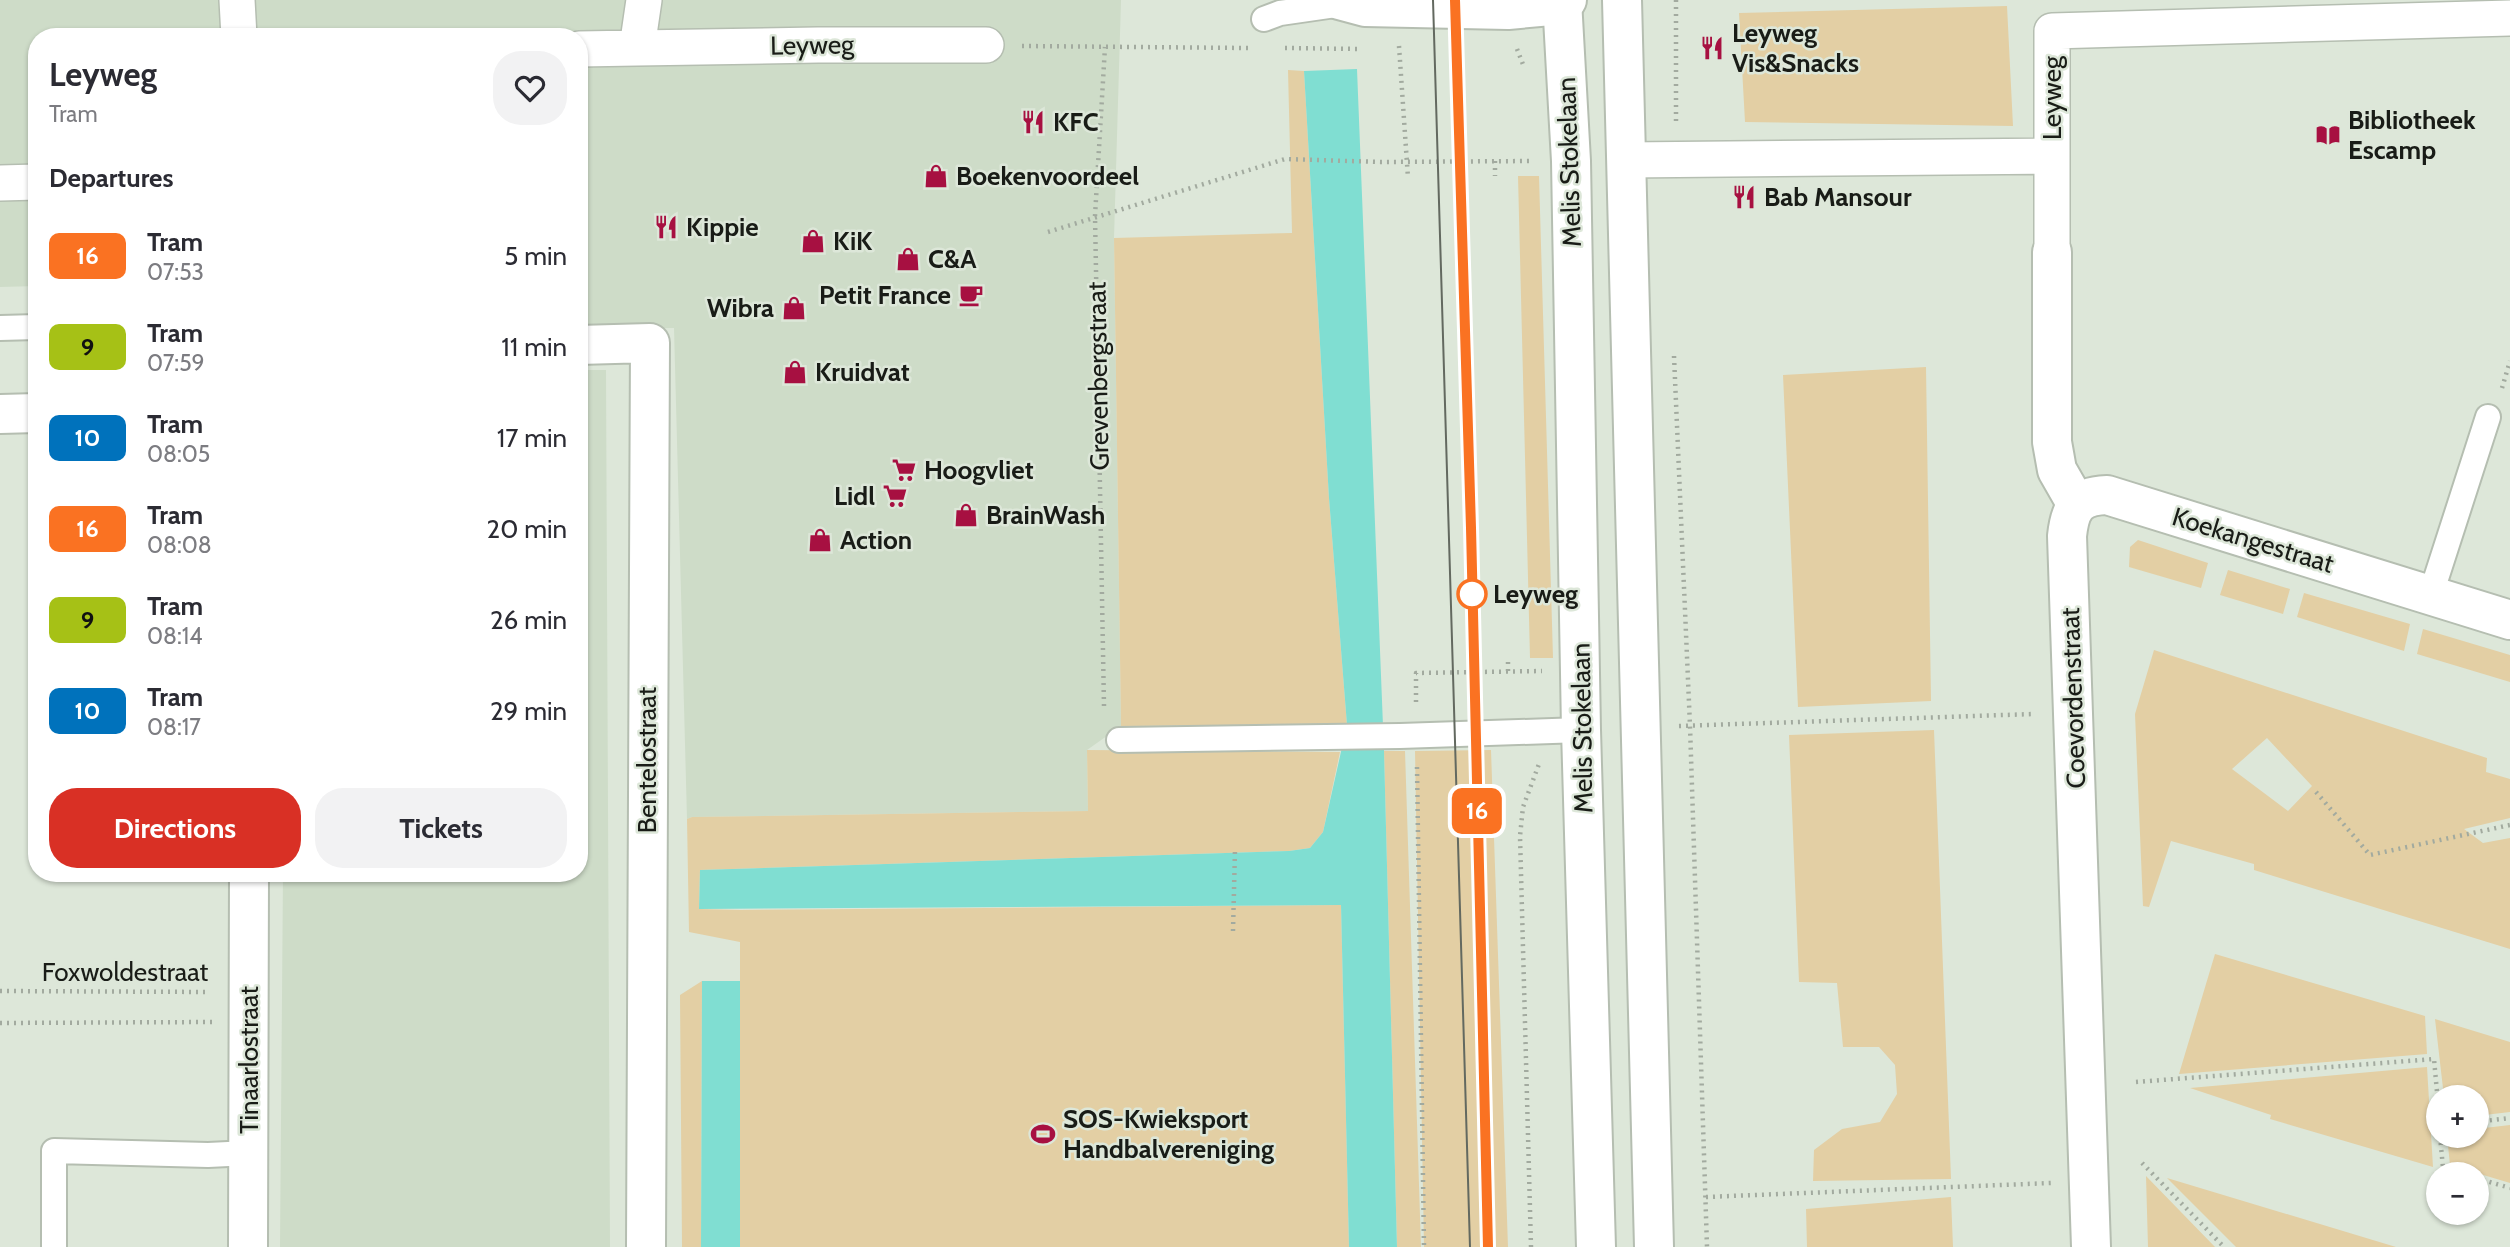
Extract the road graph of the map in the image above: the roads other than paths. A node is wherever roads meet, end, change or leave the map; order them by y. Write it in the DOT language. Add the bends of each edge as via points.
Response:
graph roads {
  1 [pos="237,0"];
  2 [pos="644,0"];
  3 [pos="1622,0"];
  4 [pos="1344,1"];
  5 [pos="1564,2"];
  6 [pos="2510,18"];
  7 [pos="1264,19"];
  8 [pos="239,28"];
  9 [pos="986,45"];
  10 [pos="637,48"];
  11 [pos="588,49"];
  12 [pos="2052,156"];
  13 [pos="1626,160"];
  14 [pos="28,182"];
  15 [pos="0,183"];
  16 [pos="2052,252"];
  17 [pos="28,327"];
  18 [pos="0,328"];
  19 [pos="588,345"];
  20 [pos="28,413"];
  21 [pos="0,414"];
  22 [pos="2488,417"];
  23 [pos="2077,505"];
  24 [pos="2431,594"];
  25 [pos="2510,620"];
  26 [pos="1581,730"];
  27 [pos="1119,740"];
  28 [pos="249,882"];
  29 [pos="248,1153"];
  30 [pos="54,1247"];
  31 [pos="248,1247"];
  32 [pos="646,1247"];
  33 [pos="1596,1247"];
  34 [pos="1654,1247"];
  35 [pos="2091,1247"];
  1 -- 8 [label="street"];
  2 -- 10 [label="street"];
  3 -- 13 [label="street"];
  4 -- 5 [label="street" via="1365,8 1508,10"];
  4 -- 7 [label="lane"];
  5 -- 26 [label="street, Melis Stokelaan"];
  6 -- 12 [label="street, Leyweg" via="2052,31"];
  9 -- 10 [label="street, Leyweg"];
  10 -- 11 [label="street, Leyweg"];
  12 -- 13 [label="street, Leyweg"];
  12 -- 16 [label="street"];
  13 -- 34 [label="street"];
  14 -- 15 [label="street"];
  16 -- 23 [label="street" via="2052,442 2057,470"];
  17 -- 18 [label="lane"];
  19 -- 32 [label="street, Bentelostraat" via="650,343"];
  20 -- 21 [label="street"];
  22 -- 24 [label="lane"];
  23 -- 24 [label="street, Koekangestraat" via="2090,495 2107,495"];
  23 -- 35 [label="street, Coevordenstraat" via="2067,536"];
  24 -- 25 [label="street, Koekangestraat"];
  26 -- 27 [label="lane"];
  26 -- 33 [label="street, Melis Stokelaan"];
  28 -- 29 [label="street, Tinaarlostraat"];
  29 -- 30 [label="lane" via="54,1151"];
  29 -- 31 [label="street, Tinaarlostraat"];
}
